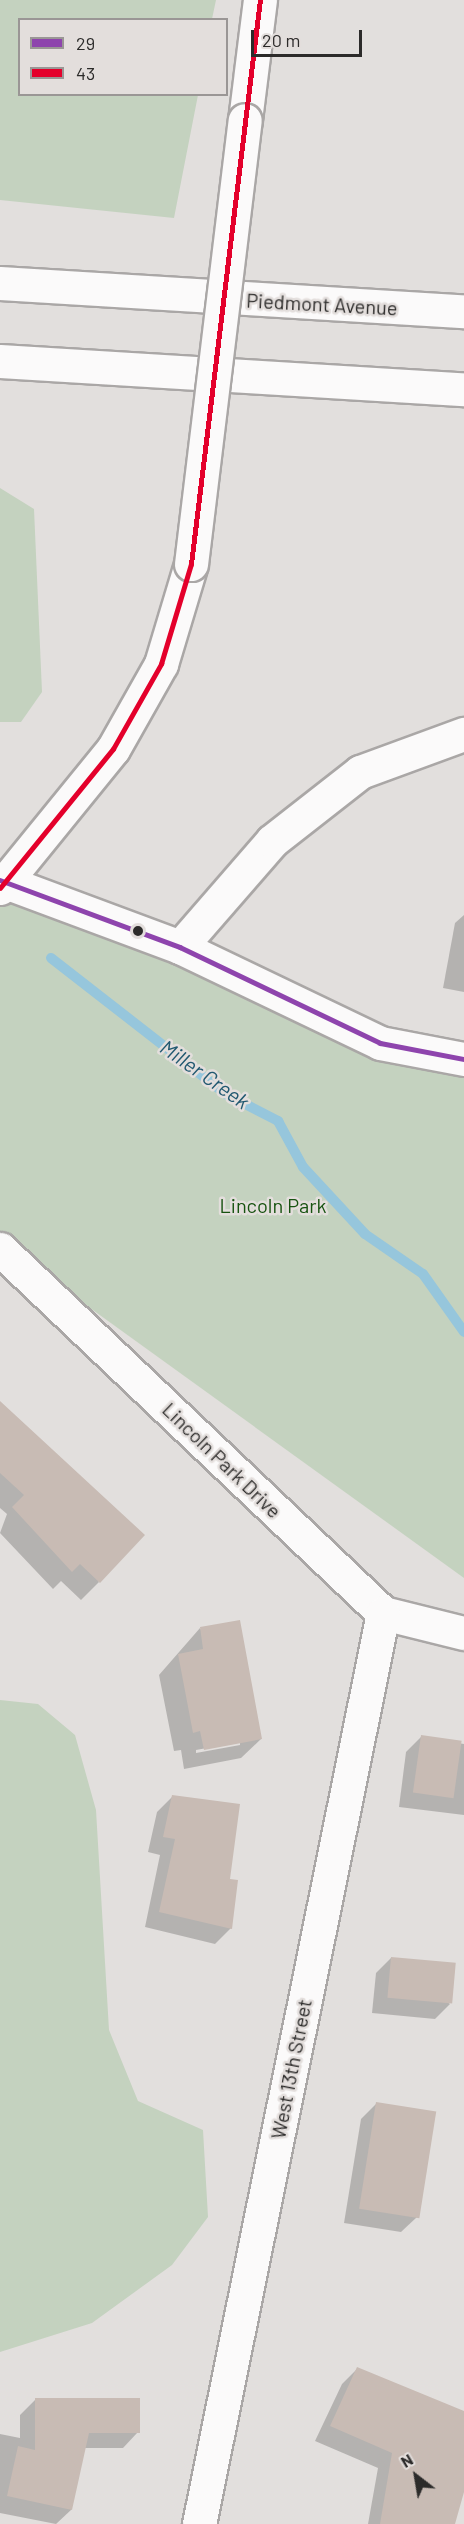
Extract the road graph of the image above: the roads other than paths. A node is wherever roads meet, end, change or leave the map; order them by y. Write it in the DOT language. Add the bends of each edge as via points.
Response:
graph roads {
  1 [pos="260,0"];
  2 [pos="0,283"];
  3 [pos="464,311"];
  4 [pos="0,361"];
  5 [pos="464,389"];
  6 [pos="464,734"];
  7 [pos="2,883"];
  8 [pos="180,947"];
  9 [pos="464,1059"];
  10 [pos="0,1249"];
  11 [pos="384,1613"];
  12 [pos="464,1634"];
  13 [pos="199,2524"];
  1 -- 7 [label="main road, bridge" via="191,564 161,664 113,749"];
  2 -- 3 [label="main road, Piedmont Avenue"];
  4 -- 5 [label="main road"];
  6 -- 8 [label="main road" via="360,772 272,841"];
  7 -- 8 [label="main road"];
  8 -- 9 [label="main road" via="380,1043"];
  10 -- 11 [label="main road, Lincoln Park Drive"];
  11 -- 12 [label="main road, Lincoln Park Drive"];
  11 -- 13 [label="main road, West 13th Street"];
}
